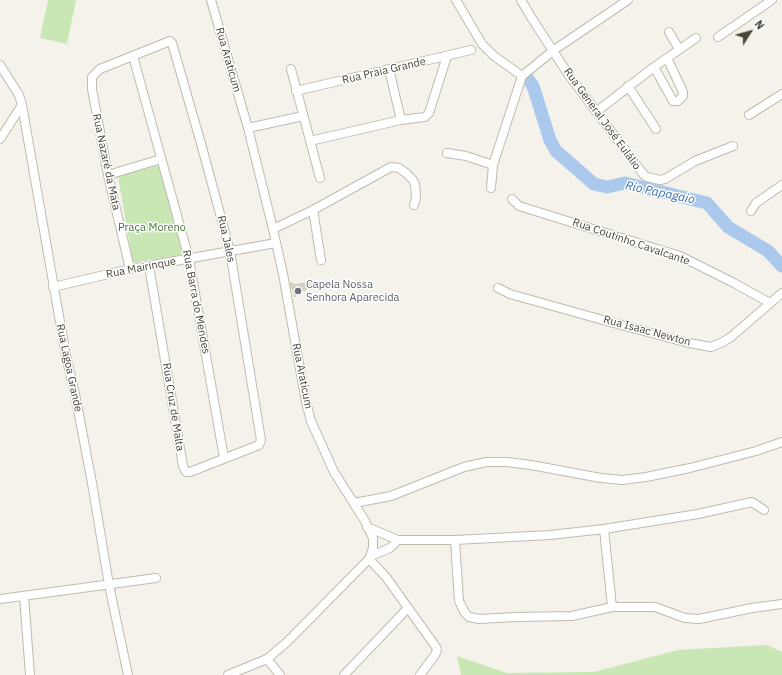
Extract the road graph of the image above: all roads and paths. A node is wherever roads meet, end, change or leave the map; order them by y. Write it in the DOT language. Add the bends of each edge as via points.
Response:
graph roads {
  1 [pos="211,0"];
  2 [pos="456,0"];
  3 [pos="521,0"];
  4 [pos="628,0"];
  5 [pos="772,0"];
  6 [pos="669,32"];
  7 [pos="718,37"];
  8 [pos="696,38"];
  9 [pos="679,49"];
  10 [pos="471,50"];
  11 [pos="554,50"];
  12 [pos="133,56"];
  13 [pos="447,56"];
  14 [pos="667,58"];
  15 [pos="0,65"];
  16 [pos="654,67"];
  17 [pos="291,69"];
  18 [pos="389,69"];
  19 [pos="522,76"];
  20 [pos="628,86"];
  21 [pos="296,91"];
  22 [pos="782,94"];
  23 [pos="22,105"];
  24 [pos="596,112"];
  25 [pos="749,115"];
  26 [pos="303,116"];
  27 [pos="401,120"];
  28 [pos="248,128"];
  29 [pos="656,129"];
  30 [pos="0,139"];
  31 [pos="310,141"];
  32 [pos="733,146"];
  33 [pos="447,153"];
  34 [pos="161,159"];
  35 [pos="493,165"];
  36 [pos="108,175"];
  37 [pos="320,178"];
  38 [pos="782,186"];
  39 [pos="491,188"];
  40 [pos="512,199"];
  41 [pos="414,204"];
  42 [pos="313,210"];
  43 [pos="751,211"];
  44 [pos="273,229"];
  45 [pos="276,243"];
  46 [pos="230,251"];
  47 [pos="189,259"];
  48 [pos="321,260"];
  49 [pos="149,266"];
  50 [pos="130,269"];
  51 [pos="53,287"];
  52 [pos="498,288"];
  53 [pos="782,293"];
  54 [pos="770,303"];
  55 [pos="782,442"];
  56 [pos="258,446"];
  57 [pos="224,458"];
  58 [pos="354,503"];
  59 [pos="764,510"];
  60 [pos="367,527"];
  61 [pos="604,529"];
  62 [pos="398,540"];
  63 [pos="455,540"];
  64 [pos="370,558"];
  65 [pos="156,578"];
  66 [pos="109,585"];
  67 [pos="24,596"];
  68 [pos="0,599"];
  69 [pos="782,604"];
  70 [pos="408,608"];
  71 [pos="612,608"];
  72 [pos="267,659"];
  73 [pos="30,675"];
  74 [pos="128,675"];
  75 [pos="228,675"];
  76 [pos="280,675"];
  77 [pos="344,675"];
  78 [pos="420,675"];
  1 -- 28 [label="street, Rua Araticum"];
  2 -- 19 [label="street" via="482,44"];
  3 -- 11 [label="street, Rua General José Eulálio"];
  4 -- 11 [label="street"];
  5 -- 7 [label="street"];
  6 -- 9 [label="street"];
  8 -- 9 [label="street"];
  9 -- 14 [label="street"];
  10 -- 13 [label="street, Rua Praia Grande"];
  11 -- 19 [label="street"];
  11 -- 24 [label="street, Rua General José Eulálio"];
  12 -- 34 [label="street, Rua Barra do Mendes"];
  12 -- 36 [label="street, Rua Nazaré da Mata" via="100,69 92,77 92,90"];
  12 -- 46 [label="street, Rua Jales" via="166,42 172,43"];
  13 -- 18 [label="street, Rua Praia Grande"];
  13 -- 27 [label="street" via="429,113 425,117"];
  14 -- 16 [label="street"];
  14 -- 16 [label="street" via="683,92 678,101 673,101"];
  15 -- 23 [label="street, Rua Lagoa Grande" via="19,95"];
  16 -- 20 [label="street"];
  17 -- 21 [label="street"];
  18 -- 21 [label="street, Rua Praia Grande"];
  18 -- 27 [label="street"];
  19 -- 35 [label="street"];
  20 -- 24 [label="street"];
  20 -- 29 [label="street"];
  21 -- 26 [label="street"];
  22 -- 25 [label="street"];
  23 -- 30 [label="street"];
  23 -- 51 [label="street, Rua Lagoa Grande"];
  24 -- 32 [label="street, Rua General José Eulálio" via="644,175 652,179 665,179 695,161"];
  26 -- 28 [label="street"];
  26 -- 31 [label="street"];
  27 -- 31 [label="street"];
  28 -- 44 [label="street, Rua Araticum"];
  31 -- 37 [label="street"];
  33 -- 35 [label="street"];
  34 -- 36 [label="street"];
  34 -- 47 [label="street, Rua Barra do Mendes"];
  35 -- 39 [label="street"];
  36 -- 50 [label="street, Rua Nazaré da Mata"];
  38 -- 43 [label="street" via="756,203"];
  40 -- 54 [label="street, Rua Coutinho Cavalcante" via="519,206 680,256"];
  41 -- 42 [label="street" via="415,184 412,179 399,168 388,167"];
  42 -- 44 [label="street"];
  42 -- 48 [label="street"];
  44 -- 45 [label="street, Rua Araticum"];
  45 -- 46 [label="street, Rua Mairinque"];
  45 -- 58 [label="street, Rua Araticum" via="309,414 334,472"];
  46 -- 47 [label="street, Rua Mairinque"];
  46 -- 56 [label="street, Rua Jales" via="261,440"];
  47 -- 49 [label="street, Rua Mairinque"];
  47 -- 57 [label="street, Rua Barra do Mendes"];
  49 -- 50 [label="street, Rua Mairinque"];
  49 -- 57 [label="street, Rua Cruz de Malta" via="184,469 190,472"];
  50 -- 51 [label="street, Rua Mairinque"];
  51 -- 66 [label="street, Rua Lagoa Grande" via="76,394"];
  52 -- 54 [label="street, Rua Isaac Newton" via="510,294 610,322 711,347 731,337"];
  53 -- 54 [label="street, Rua Isaac Newton"];
  55 -- 58 [label="street" via="690,468 622,480 531,465 486,462 464,467 391,496"];
  56 -- 57 [label="street, Rua Cruz de Malta"];
  58 -- 60 [label="street, Rua Araticum"];
  59 -- 61 [label="street" via="752,502 698,514"];
  60 -- 62 [label="street"];
  60 -- 64 [label="street, Rua Araticum" via="373,538"];
  61 -- 63 [label="street" via="550,535"];
  61 -- 71 [label="street"];
  62 -- 63 [label="street"];
  62 -- 64 [label="street" via="390,548"];
  63 -- 71 [label="street" via="460,601 469,617 479,619 572,616"];
  64 -- 70 [label="street"];
  64 -- 72 [label="street"];
  65 -- 66 [label="street"];
  66 -- 67 [label="street"];
  66 -- 74 [label="street, Rua Lagoa Grande"];
  67 -- 68 [label="street"];
  67 -- 73 [label="street"];
  69 -- 71 [label="street" via="699,618 685,618 655,607"];
  70 -- 77 [label="street"];
  70 -- 78 [label="street" via="437,650"];
  72 -- 75 [label="street"];
  72 -- 76 [label="street"];
}
